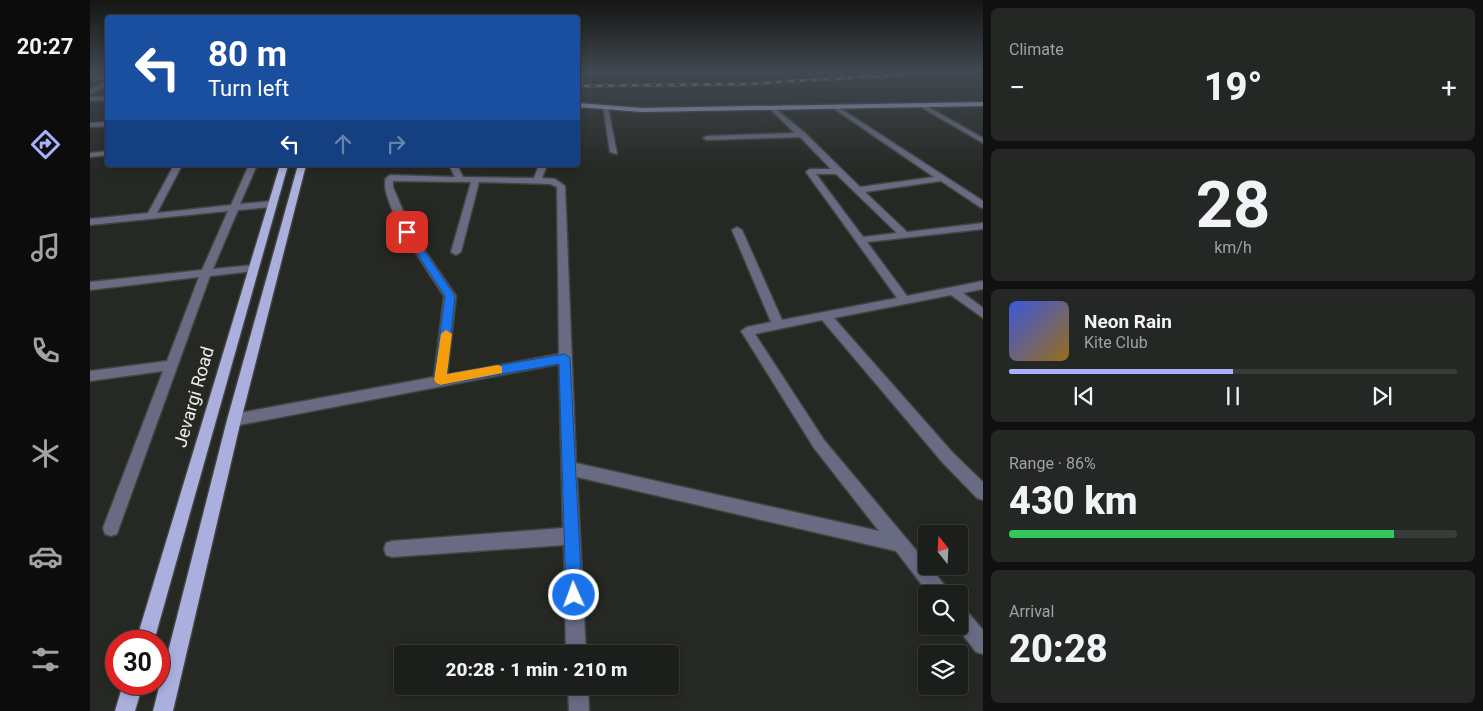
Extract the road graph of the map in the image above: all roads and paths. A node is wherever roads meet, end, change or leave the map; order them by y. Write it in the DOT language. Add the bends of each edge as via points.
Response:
graph roads {
  1 [pos="580,105"];
  2 [pos="946,105"];
  3 [pos="921,106"];
  4 [pos="605,107"];
  5 [pos="835,107"];
  6 [pos="772,108"];
  7 [pos="105,124"];
  8 [pos="90,125"];
  9 [pos="802,135"];
  10 [pos="707,138"];
  11 [pos="983,141"];
  12 [pos="614,152"];
  13 [pos="105,154"];
  14 [pos="90,155"];
  15 [pos="177,167"];
  16 [pos="252,167"];
  17 [pos="283,167"];
  18 [pos="301,167"];
  19 [pos="455,167"];
  20 [pos="542,167"];
  21 [pos="838,171"];
  22 [pos="942,178"];
  23 [pos="460,179"];
  24 [pos="476,179"];
  25 [pos="538,181"];
  26 [pos="860,190"];
  27 [pos="272,204"];
  28 [pos="983,205"];
  29 [pos="234,207"];
  30 [pos="151,216"];
  31 [pos="90,222"];
  32 [pos="983,226"];
  33 [pos="737,230"];
  34 [pos="905,235"];
  35 [pos="860,240"];
  36 [pos="456,252"];
  37 [pos="254,268"];
  38 [pos="206,273"];
  39 [pos="983,285"];
  40 [pos="90,286"];
  41 [pos="953,291"];
  42 [pos="904,300"];
  43 [pos="983,314"];
  44 [pos="825,316"];
  45 [pos="778,324"];
  46 [pos="565,358"];
  47 [pos="172,365"];
  48 [pos="90,376"];
  49 [pos="440,380"];
  50 [pos="234,420"];
  51 [pos="568,468"];
  52 [pos="982,491"];
  53 [pos="111,528"];
  54 [pos="571,536"];
  55 [pos="900,544"];
  56 [pos="392,549"];
  57 [pos="934,585"];
  58 [pos="968,626"];
  59 [pos="148,630"];
  60 [pos="576,645"];
  61 [pos="983,645"];
  62 [pos="130,695"];
  63 [pos="578,695"];
  64 [pos="125,711"];
  65 [pos="162,711"];
  66 [pos="579,711"];
  1 -- 4 [label="main road"];
  2 -- 3 [label="main road"];
  3 -- 5 [label="main road"];
  3 -- 11 [label="street"];
  4 -- 6 [label="main road" via="642,110"];
  4 -- 12 [label="street"];
  5 -- 6 [label="main road"];
  5 -- 22 [label="street"];
  6 -- 9 [label="street"];
  7 -- 8 [label="street"];
  9 -- 10 [label="street"];
  9 -- 21 [label="street"];
  13 -- 14 [label="street"];
  15 -- 30 [label="street"];
  16 -- 29 [label="street"];
  17 -- 27 [label="main road, Jevargi Road"];
  18 -- 50 [label="main road"];
  19 -- 23 [label="street"];
  20 -- 25 [label="street"];
  21 -- 26 [label="street"];
  21 -- 35 [label="street" via="810,172"];
  22 -- 26 [label="street"];
  22 -- 28 [label="street"];
  23 -- 24 [label="street"];
  23 -- 49 [label="street" via="390,178 388,183 407,232 450,296"];
  24 -- 25 [label="street"];
  24 -- 36 [label="street"];
  25 -- 46 [label="street" via="558,183 562,190"];
  26 -- 34 [label="street"];
  27 -- 29 [label="street"];
  27 -- 37 [label="main road, Jevargi Road"];
  29 -- 30 [label="street"];
  29 -- 38 [label="street"];
  30 -- 31 [label="street"];
  32 -- 34 [label="street"];
  33 -- 45 [label="street"];
  34 -- 35 [label="street"];
  35 -- 42 [label="street"];
  37 -- 38 [label="street"];
  37 -- 59 [label="main road, Jevargi Road"];
  38 -- 40 [label="street"];
  38 -- 47 [label="street"];
  39 -- 41 [label="street"];
  41 -- 42 [label="street"];
  41 -- 43 [label="street"];
  42 -- 44 [label="street"];
  44 -- 45 [label="street"];
  44 -- 52 [label="street" via="948,458"];
  45 -- 55 [label="street" via="747,331 819,444"];
  46 -- 49 [label="street"];
  46 -- 51 [label="street"];
  47 -- 48 [label="street"];
  47 -- 53 [label="street"];
  49 -- 50 [label="street"];
  50 -- 65 [label="main road"];
  51 -- 54 [label="street"];
  51 -- 55 [label="street"];
  54 -- 56 [label="street"];
  54 -- 60 [label="street"];
  55 -- 57 [label="street"];
  58 -- 61 [label="street"];
  62 -- 64 [label="main road"];
  63 -- 66 [label="street"];
}
